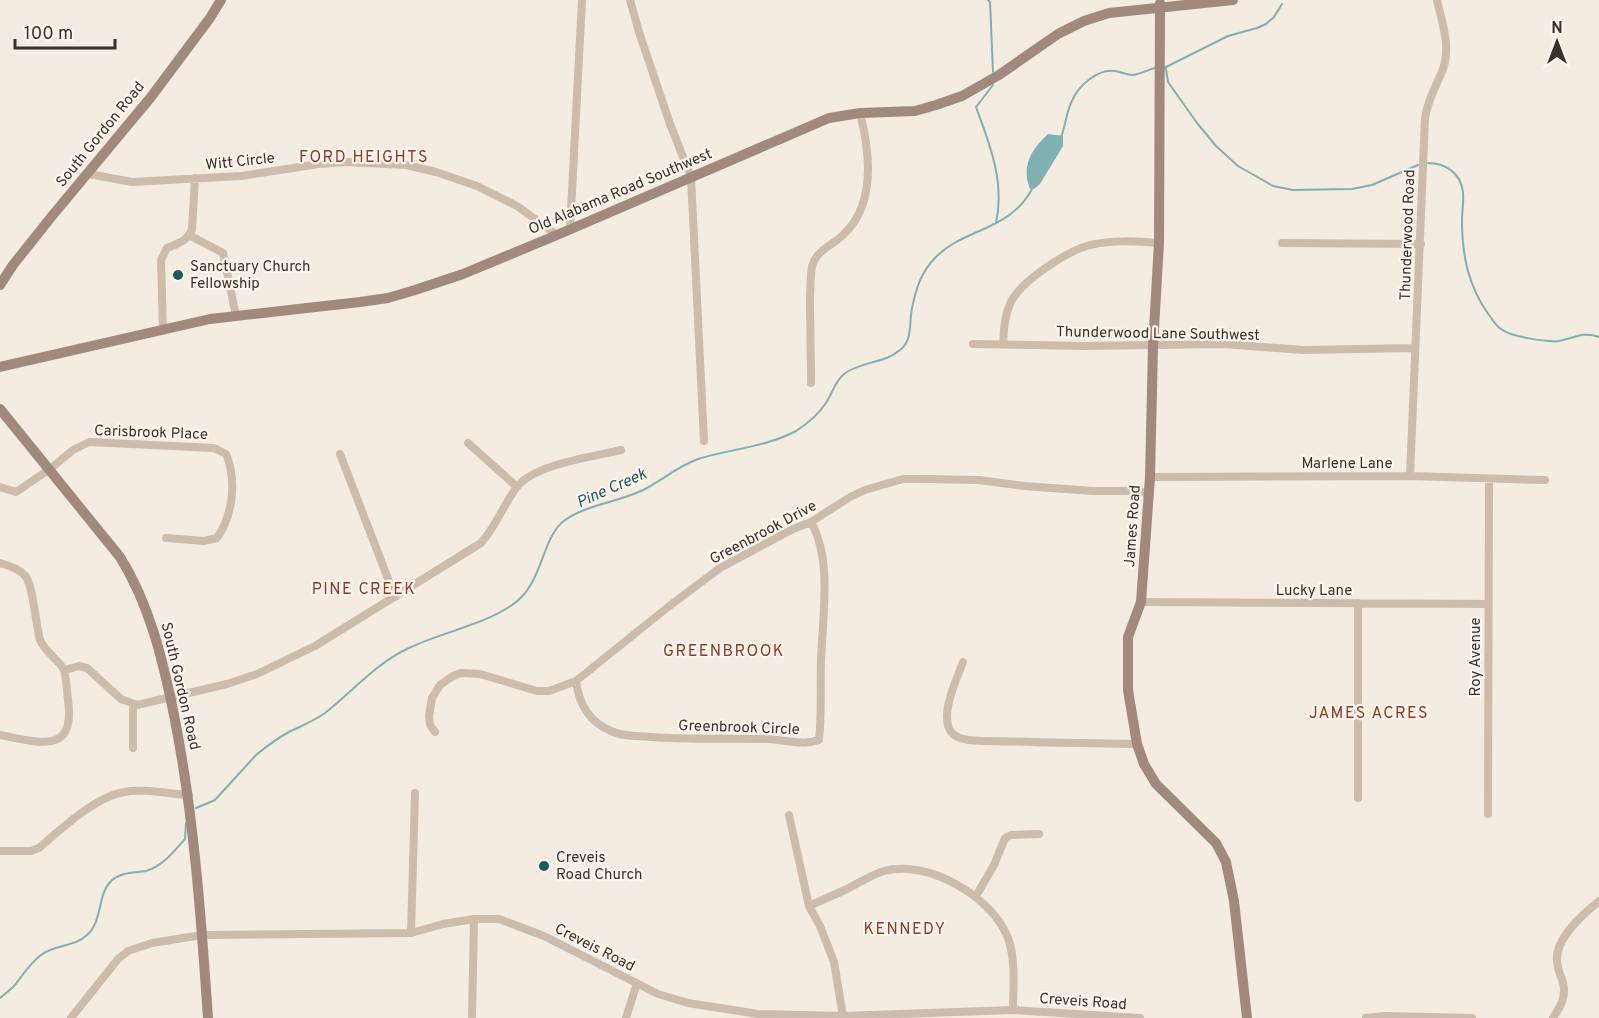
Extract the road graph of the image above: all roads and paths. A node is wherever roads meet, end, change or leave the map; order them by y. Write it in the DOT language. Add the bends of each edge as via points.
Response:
graph roads {
  1 [pos="221,0"];
  2 [pos="582,0"];
  3 [pos="630,0"];
  4 [pos="1233,0"];
  5 [pos="1437,0"];
  6 [pos="1160,4"];
  7 [pos="860,113"];
  8 [pos="89,174"];
  9 [pos="691,177"];
  10 [pos="195,178"];
  11 [pos="570,230"];
  12 [pos="189,235"];
  13 [pos="557,235"];
  14 [pos="1159,243"];
  15 [pos="1282,243"];
  16 [pos="1420,244"];
  17 [pos="0,285"];
  18 [pos="236,316"];
  19 [pos="163,330"];
  20 [pos="973,344"];
  21 [pos="1003,345"];
  22 [pos="1152,346"];
  23 [pos="1415,348"];
  24 [pos="0,367"];
  25 [pos="812,383"];
  26 [pos="0,409"];
  27 [pos="704,441"];
  28 [pos="468,443"];
  29 [pos="621,450"];
  30 [pos="340,454"];
  31 [pos="50,469"];
  32 [pos="1410,476"];
  33 [pos="1150,477"];
  34 [pos="1489,478"];
  35 [pos="1545,480"];
  36 [pos="0,487"];
  37 [pos="517,487"];
  38 [pos="1149,494"];
  39 [pos="811,522"];
  40 [pos="166,538"];
  41 [pos="0,563"];
  42 [pos="395,597"];
  43 [pos="1141,603"];
  44 [pos="1358,603"];
  45 [pos="1488,604"];
  46 [pos="963,662"];
  47 [pos="65,670"];
  48 [pos="576,681"];
  49 [pos="171,697"];
  50 [pos="133,704"];
  51 [pos="435,732"];
  52 [pos="0,735"];
  53 [pos="1137,744"];
  54 [pos="133,748"];
  55 [pos="415,793"];
  56 [pos="189,795"];
  57 [pos="1358,798"];
  58 [pos="1488,814"];
  59 [pos="789,815"];
  60 [pos="1039,834"];
  61 [pos="0,851"];
  62 [pos="976,896"];
  63 [pos="1599,901"];
  64 [pos="809,906"];
  65 [pos="474,919"];
  66 [pos="411,933"];
  67 [pos="202,935"];
  68 [pos="637,983"];
  69 [pos="1013,1010"];
  70 [pos="792,1016"];
  71 [pos="843,1016"];
  72 [pos="71,1018"];
  73 [pos="208,1018"];
  74 [pos="472,1018"];
  75 [pos="626,1018"];
  76 [pos="1140,1018"];
  77 [pos="1247,1018"];
  78 [pos="1366,1018"];
  79 [pos="1472,1018"];
  80 [pos="1553,1018"];
  1 -- 8 [label="street, South Gordon Road"];
  2 -- 11 [label="street"];
  3 -- 9 [label="street"];
  4 -- 6 [label="street, Old Alabama Road Southwest"];
  5 -- 16 [label="street, Thunderwood Road" via="1447,43 1443,69 1425,118"];
  6 -- 7 [label="street, Old Alabama Road Southwest" via="1084,21 962,96 895,113"];
  6 -- 14 [label="street, James Road"];
  7 -- 9 [label="street, Old Alabama Road Southwest" via="812,124"];
  7 -- 25 [label="street" via="867,162 865,201 853,225 822,250 812,266"];
  8 -- 10 [label="street, Witt Circle" via="132,182"];
  8 -- 17 [label="street, South Gordon Road"];
  9 -- 11 [label="street, Old Alabama Road Southwest"];
  9 -- 27 [label="street"];
  10 -- 12 [label="street"];
  10 -- 13 [label="street, Witt Circle" via="346,162 406,165 482,189 517,206"];
  11 -- 13 [label="street, Old Alabama Road Southwest"];
  12 -- 18 [label="street" via="223,253"];
  12 -- 19 [label="street" via="162,255"];
  13 -- 18 [label="street, Old Alabama Road Southwest" via="463,274 388,298"];
  14 -- 21 [label="street" via="1123,241 1088,246 1066,255 1039,273 1010,303"];
  14 -- 22 [label="street, James Road"];
  15 -- 16 [label="street"];
  16 -- 23 [label="street, Thunderwood Road"];
  18 -- 19 [label="street, Old Alabama Road Southwest"];
  19 -- 24 [label="street, Old Alabama Road Southwest"];
  20 -- 21 [label="street, Thunderwood Lane Southwest"];
  21 -- 22 [label="street, Thunderwood Lane Southwest"];
  22 -- 23 [label="street, Thunderwood Lane Southwest"];
  22 -- 33 [label="street, James Road"];
  23 -- 32 [label="street, Thunderwood Road"];
  26 -- 31 [label="street, South Gordon Road"];
  28 -- 37 [label="street"];
  29 -- 37 [label="street" via="538,471"];
  30 -- 42 [label="street"];
  31 -- 36 [label="street" via="16,492"];
  31 -- 40 [label="street, Carisbrook Place" via="89,442 214,448 226,453 232,501 217,538"];
  31 -- 49 [label="street, South Gordon Road" via="120,557 134,582 147,609"];
  32 -- 33 [label="street, Marlene Lane"];
  32 -- 34 [label="street, Marlene Lane"];
  33 -- 38 [label="street, James Road"];
  34 -- 35 [label="street, Marlene Lane"];
  34 -- 45 [label="street, Roy Avenue"];
  37 -- 42 [label="street" via="481,543"];
  38 -- 39 [label="street, Greenbrook Drive" via="979,480 903,479 849,497"];
  38 -- 43 [label="street, James Road"];
  39 -- 48 [label="street, Greenbrook Drive" via="720,568"];
  39 -- 48 [label="street, Greenbrook Circle" via="822,549 823,566 819,740 806,743 625,735 603,727 587,714"];
  41 -- 47 [label="street" via="27,578 40,640"];
  42 -- 49 [label="street" via="315,646 257,674"];
  43 -- 44 [label="street, Lucky Lane"];
  43 -- 53 [label="street, James Road" via="1127,648 1128,690"];
  44 -- 45 [label="street, Lucky Lane"];
  44 -- 57 [label="street"];
  45 -- 58 [label="street, Roy Avenue"];
  46 -- 53 [label="street" via="948,712 950,728 957,737"];
  47 -- 50 [label="street" via="87,668 117,696"];
  47 -- 52 [label="street" via="69,722 62,736 47,742"];
  48 -- 51 [label="street, Greenbrook Drive" via="537,691 480,674 461,673 440,685 430,706 430,725"];
  49 -- 50 [label="street"];
  49 -- 56 [label="street, South Gordon Road"];
  50 -- 54 [label="street"];
  53 -- 77 [label="street, James Road" via="1156,784 1222,852 1234,901"];
  55 -- 66 [label="street"];
  56 -- 61 [label="street" via="124,792 95,804 39,848"];
  56 -- 67 [label="street, South Gordon Road"];
  59 -- 64 [label="street"];
  60 -- 62 [label="street" via="1005,838"];
  62 -- 64 [label="street" via="925,872 901,868 884,871"];
  62 -- 69 [label="street" via="991,910 1008,938 1014,974"];
  63 -- 80 [label="street" via="1574,923 1559,947 1556,959 1564,993"];
  64 -- 71 [label="street" via="834,962"];
  65 -- 66 [label="street, Creveis Road"];
  65 -- 68 [label="street, Creveis Road" via="499,919 519,925"];
  65 -- 74 [label="street"];
  66 -- 67 [label="street, Creveis Road"];
  67 -- 72 [label="street, Creveis Road" via="128,951"];
  67 -- 73 [label="street, South Gordon Road"];
  68 -- 70 [label="street, Creveis Road" via="688,1004"];
  68 -- 75 [label="street"];
  69 -- 71 [label="street, Creveis Road"];
  69 -- 76 [label="street, Creveis Road"];
  70 -- 71 [label="street, Creveis Road"];
  78 -- 79 [label="street"];
}
